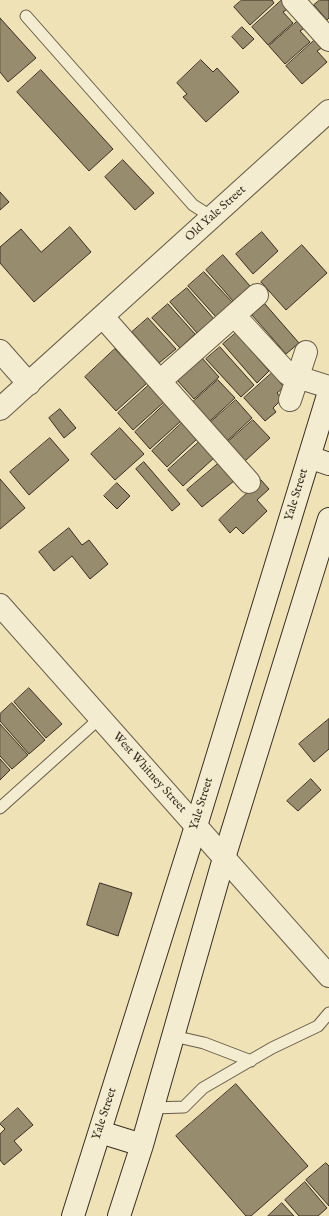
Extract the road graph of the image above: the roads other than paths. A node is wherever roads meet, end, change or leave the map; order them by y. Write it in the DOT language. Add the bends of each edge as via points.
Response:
graph roads {
  1 [pos="293,0"];
  2 [pos="26,16"];
  3 [pos="329,40"];
  4 [pos="329,111"];
  5 [pos="212,218"];
  6 [pos="257,295"];
  7 [pos="234,315"];
  8 [pos="103,317"];
  9 [pos="0,351"];
  10 [pos="306,352"];
  11 [pos="297,377"];
  12 [pos="160,381"];
  13 [pos="29,384"];
  14 [pos="329,387"];
  15 [pos="329,392"];
  16 [pos="290,400"];
  17 [pos="0,410"];
  18 [pos="309,457"];
  19 [pos="329,464"];
  20 [pos="249,482"];
  21 [pos="329,519"];
  22 [pos="0,605"];
  23 [pos="100,718"];
  24 [pos="0,808"];
  25 [pos="196,826"];
  26 [pos="224,858"];
  27 [pos="329,976"];
  28 [pos="329,1012"];
  29 [pos="173,1036"];
  30 [pos="251,1060"];
  31 [pos="152,1108"];
  32 [pos="100,1132"];
  33 [pos="142,1145"];
  34 [pos="73,1216"];
  35 [pos="119,1216"];
  1 -- 3 [label="main road"];
  2 -- 5 [label="lane" via="193,206"];
  4 -- 5 [label="main road, Old Yale Street"];
  5 -- 8 [label="main road, Old Yale Street"];
  6 -- 7 [label="main road"];
  7 -- 11 [label="main road" via="288,374"];
  7 -- 12 [label="main road"];
  8 -- 12 [label="main road"];
  8 -- 13 [label="main road, Old Yale Street"];
  9 -- 13 [label="main road"];
  10 -- 11 [label="main road"];
  11 -- 14 [label="main road"];
  11 -- 16 [label="main road"];
  12 -- 20 [label="main road"];
  13 -- 17 [label="main road, Old Yale Street"];
  15 -- 18 [label="main road, Yale Street"];
  18 -- 19 [label="main road"];
  18 -- 25 [label="main road, Yale Street"];
  21 -- 26 [label="main road"];
  22 -- 23 [label="main road, West Whitney Street"];
  23 -- 24 [label="lane"];
  23 -- 25 [label="main road, West Whitney Street"];
  25 -- 26 [label="main road, West Whitney Street"];
  25 -- 32 [label="main road, Yale Street"];
  26 -- 27 [label="main road, West Whitney Street"];
  26 -- 29 [label="main road"];
  28 -- 30 [label="lane" via="318,1026"];
  29 -- 30 [label="lane" via="204,1043"];
  29 -- 31 [label="main road"];
  30 -- 31 [label="lane" via="203,1088 184,1107"];
  31 -- 33 [label="main road"];
  32 -- 33 [label="main road"];
  32 -- 34 [label="main road, Yale Street"];
  33 -- 35 [label="main road"];
}
